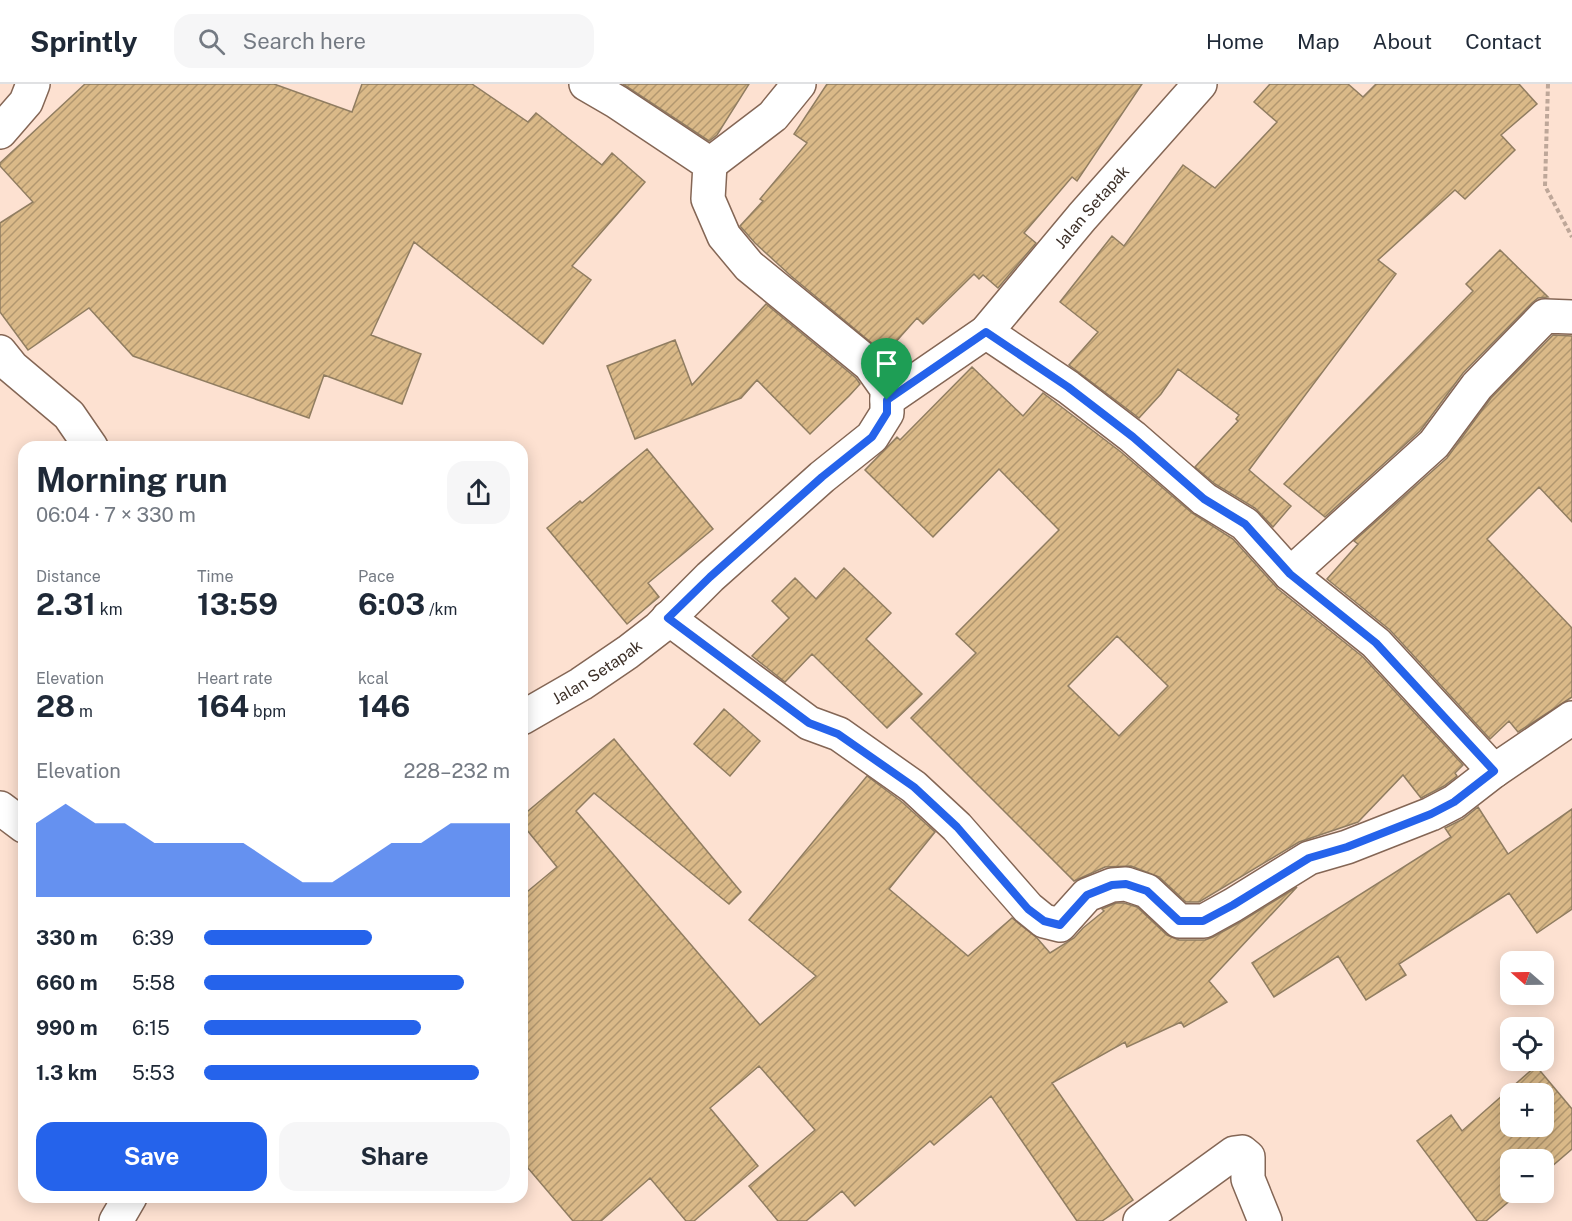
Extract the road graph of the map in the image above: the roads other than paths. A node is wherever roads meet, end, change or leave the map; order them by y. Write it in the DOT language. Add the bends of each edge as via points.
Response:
graph roads {
  1 [pos="33,84"];
  2 [pos="586,84"];
  3 [pos="799,84"];
  4 [pos="1200,84"];
  5 [pos="0,132"];
  6 [pos="710,165"];
  7 [pos="1572,317"];
  8 [pos="986,332"];
  9 [pos="0,352"];
  10 [pos="887,400"];
  11 [pos="87,441"];
  12 [pos="1290,574"];
  13 [pos="668,618"];
  14 [pos="528,715"];
  15 [pos="1572,718"];
  16 [pos="1494,771"];
  17 [pos="0,808"];
  18 [pos="18,822"];
  19 [pos="126,1203"];
  20 [pos="116,1221"];
  21 [pos="1140,1221"];
  22 [pos="1265,1221"];
  1 -- 5 [label="street" via="26,102"];
  2 -- 6 [label="street"];
  3 -- 6 [label="street" via="773,116"];
  4 -- 8 [label="street, Jalan Setapak"];
  6 -- 10 [label="street" via="708,199 724,236 749,267 870,365 887,389"];
  7 -- 12 [label="street" via="1545,316 1477,386 1434,444"];
  8 -- 10 [label="street, Jalan Setapak"];
  8 -- 12 [label="street" via="1068,387 1204,499 1245,524"];
  9 -- 11 [label="street" via="69,416"];
  10 -- 13 [label="street, Jalan Setapak" via="887,413 872,437 822,477"];
  12 -- 16 [label="street" via="1376,643"];
  13 -- 14 [label="street, Jalan Setapak" via="619,658"];
  13 -- 16 [label="street" via="809,723 838,734 914,787 957,827 1028,909 1044,921 1060,925 1087,895 1126,884 1147,891 1179,921 1203,921 1309,858 1431,814 1454,802"];
  15 -- 16 [label="street"];
  17 -- 18 [label="street"];
  19 -- 20 [label="street"];
  21 -- 22 [label="street" via="1234,1153 1242,1152 1248,1157 1248,1179"];
}
